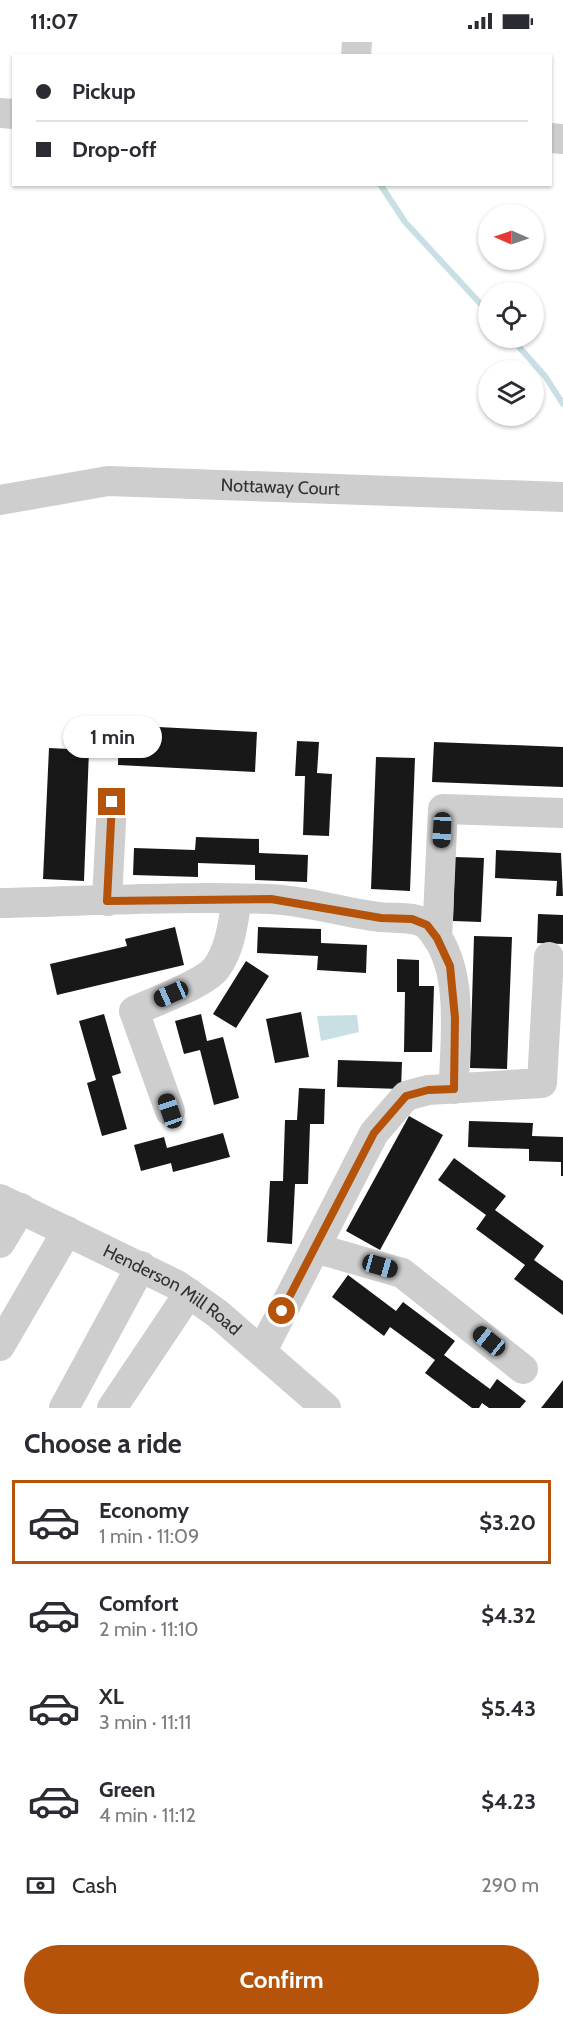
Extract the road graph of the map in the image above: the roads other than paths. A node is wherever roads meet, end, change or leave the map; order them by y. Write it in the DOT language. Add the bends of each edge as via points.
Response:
graph roads {
  1 [pos="563,497"];
  2 [pos="0,500"];
  3 [pos="112,802"];
  4 [pos="563,813"];
  5 [pos="237,899"];
  6 [pos="107,901"];
  7 [pos="0,903"];
  8 [pos="437,938"];
  9 [pos="549,957"];
  10 [pos="454,1089"];
  11 [pos="170,1111"];
  12 [pos="10,1204"];
  13 [pos="67,1231"];
  14 [pos="0,1243"];
  15 [pos="315,1248"];
  16 [pos="141,1266"];
  17 [pos="189,1293"];
  18 [pos="0,1347"];
  19 [pos="262,1350"];
  20 [pos="523,1369"];
  21 [pos="64,1408"];
  22 [pos="112,1408"];
  23 [pos="326,1408"];
  1 -- 2 [label="street, Nottaway Court" via="108,481"];
  3 -- 6 [label="street"];
  4 -- 8 [label="street" via="443,809"];
  5 -- 6 [label="street"];
  5 -- 8 [label="street" via="271,899 381,918 412,919 427,925"];
  5 -- 11 [label="street" via="230,940 217,969 134,1011"];
  6 -- 7 [label="street"];
  8 -- 10 [label="street" via="450,966 454,989"];
  9 -- 10 [label="street" via="542,1083"];
  10 -- 15 [label="street" via="406,1096 374,1133"];
  12 -- 13 [label="street, Henderson Mill Road"];
  12 -- 14 [label="street"];
  13 -- 16 [label="street, Henderson Mill Road"];
  13 -- 18 [label="street"];
  15 -- 19 [label="street"];
  15 -- 20 [label="street" via="402,1272"];
  16 -- 17 [label="street, Henderson Mill Road"];
  16 -- 21 [label="street"];
  17 -- 19 [label="street, Henderson Mill Road"];
  17 -- 22 [label="street"];
  19 -- 23 [label="street, Henderson Mill Road"];
}
